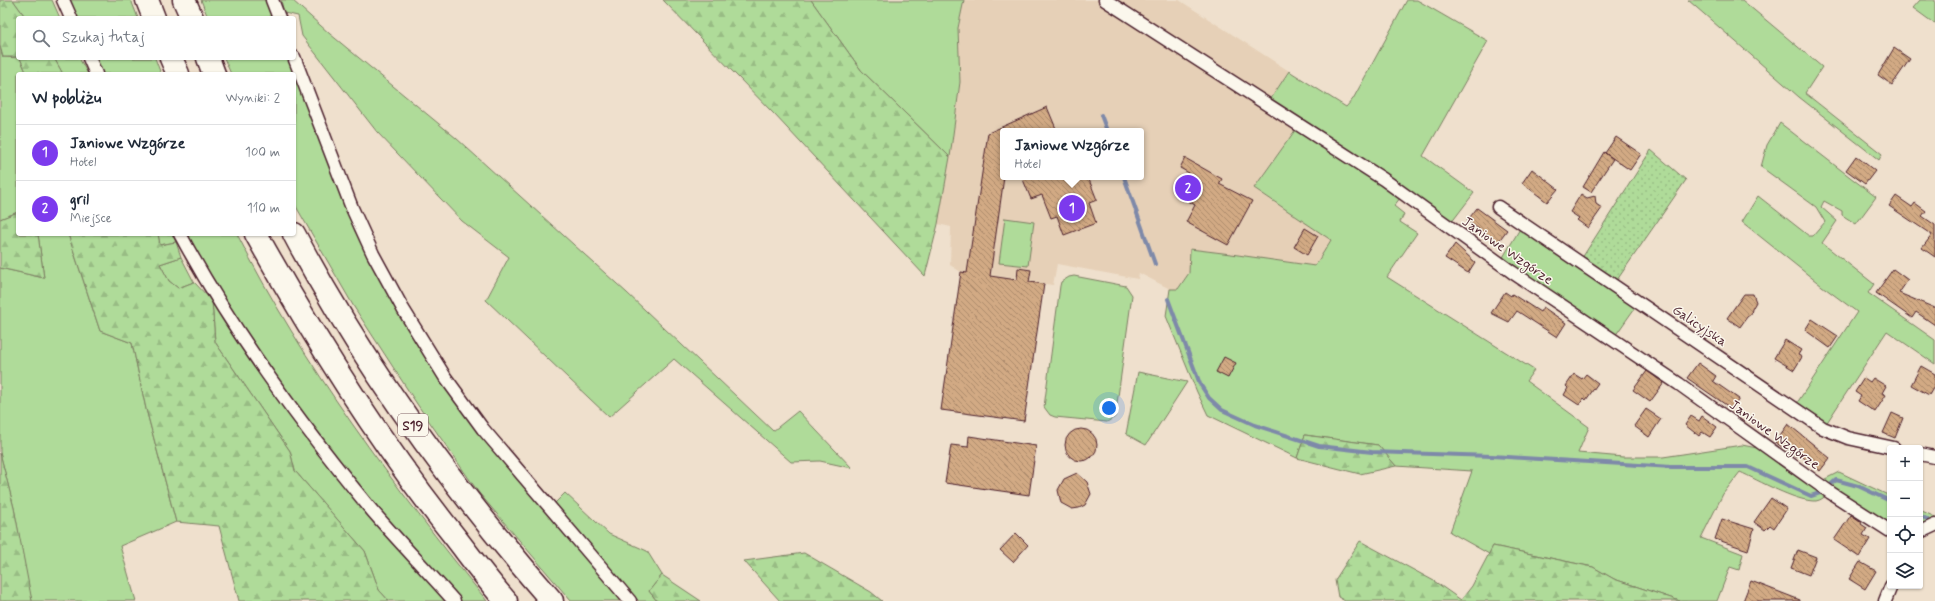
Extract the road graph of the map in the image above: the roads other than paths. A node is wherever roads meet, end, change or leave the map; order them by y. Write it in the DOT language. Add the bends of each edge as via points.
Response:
graph roads {
  1 [pos="63,0"];
  2 [pos="147,0"];
  3 [pos="184,0"];
  4 [pos="272,0"];
  5 [pos="1105,0"];
  6 [pos="70,16"];
  7 [pos="153,16"];
  8 [pos="191,16"];
  9 [pos="278,16"];
  10 [pos="90,60"];
  11 [pos="172,60"];
  12 [pos="209,60"];
  13 [pos="295,60"];
  14 [pos="95,72"];
  15 [pos="177,72"];
  16 [pos="213,72"];
  17 [pos="1498,207"];
  18 [pos="181,236"];
  19 [pos="257,236"];
  20 [pos="295,236"];
  21 [pos="1887,446"];
  22 [pos="1923,455"];
  23 [pos="1935,457"];
  24 [pos="1935,525"];
  25 [pos="1887,528"];
  26 [pos="1923,531"];
  27 [pos="1890,589"];
  28 [pos="454,601"];
  29 [pos="506,601"];
  30 [pos="552,601"];
  31 [pos="630,601"];
  32 [pos="1885,601"];
  1 -- 6 [label="street"];
  2 -- 7 [label="highway"];
  3 -- 8 [label="highway"];
  4 -- 9 [label="street"];
  5 -- 25 [label="street, Janiowe Wzgórze" via="1383,179 1512,272 1685,388 1831,493"];
  10 -- 14 [label="street"];
  11 -- 15 [label="highway"];
  12 -- 16 [label="highway"];
  13 -- 31 [label="street" via="370,248 440,370 483,429"];
  17 -- 21 [label="street, Galicyjska" via="1823,428 1848,438"];
  18 -- 28 [label="street" via="218,298 307,430 370,508"];
  19 -- 29 [label="highway, S19" via="294,303 352,396 421,495"];
  20 -- 30 [label="highway, S19" via="375,373 452,479"];
  22 -- 23 [label="street"];
  24 -- 26 [label="street"];
  27 -- 32 [label="street"];
}
